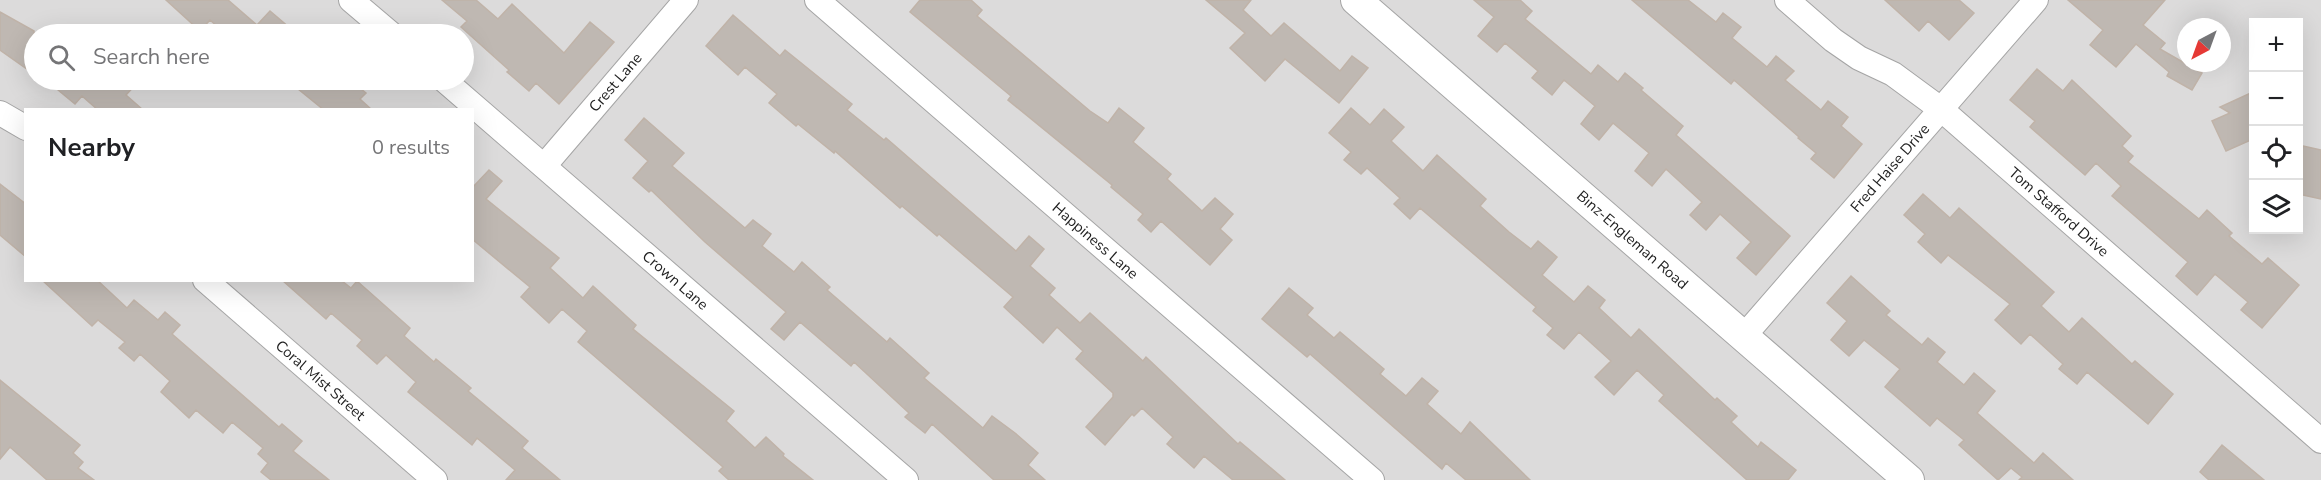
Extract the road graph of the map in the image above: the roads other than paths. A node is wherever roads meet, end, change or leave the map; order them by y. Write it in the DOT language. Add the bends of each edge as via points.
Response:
graph roads {
  1 [pos="351,0"];
  2 [pos="686,0"];
  3 [pos="817,0"];
  4 [pos="1356,0"];
  5 [pos="1787,0"];
  6 [pos="2036,0"];
  7 [pos="379,24"];
  8 [pos="456,90"];
  9 [pos="1942,110"];
  10 [pos="0,113"];
  11 [pos="24,127"];
  12 [pos="544,166"];
  13 [pos="207,282"];
  14 [pos="1743,337"];
  15 [pos="2321,441"];
  16 [pos="435,480"];
  17 [pos="906,480"];
  18 [pos="1372,480"];
  19 [pos="1909,480"];
  1 -- 7 [label="street"];
  2 -- 12 [label="street, Crest Lane"];
  3 -- 18 [label="street, Happiness Lane"];
  4 -- 14 [label="street, Binz-Engleman Road"];
  5 -- 9 [label="street, Tom Stafford Drive" via="1842,46 1893,74"];
  6 -- 9 [label="street, Fred Haise Drive"];
  8 -- 12 [label="street, Crown Lane"];
  9 -- 14 [label="street, Fred Haise Drive"];
  9 -- 15 [label="street, Tom Stafford Drive"];
  10 -- 11 [label="street"];
  12 -- 17 [label="street, Crown Lane"];
  13 -- 16 [label="street, Coral Mist Street"];
  14 -- 19 [label="street, Binz-Engleman Road"];
}
